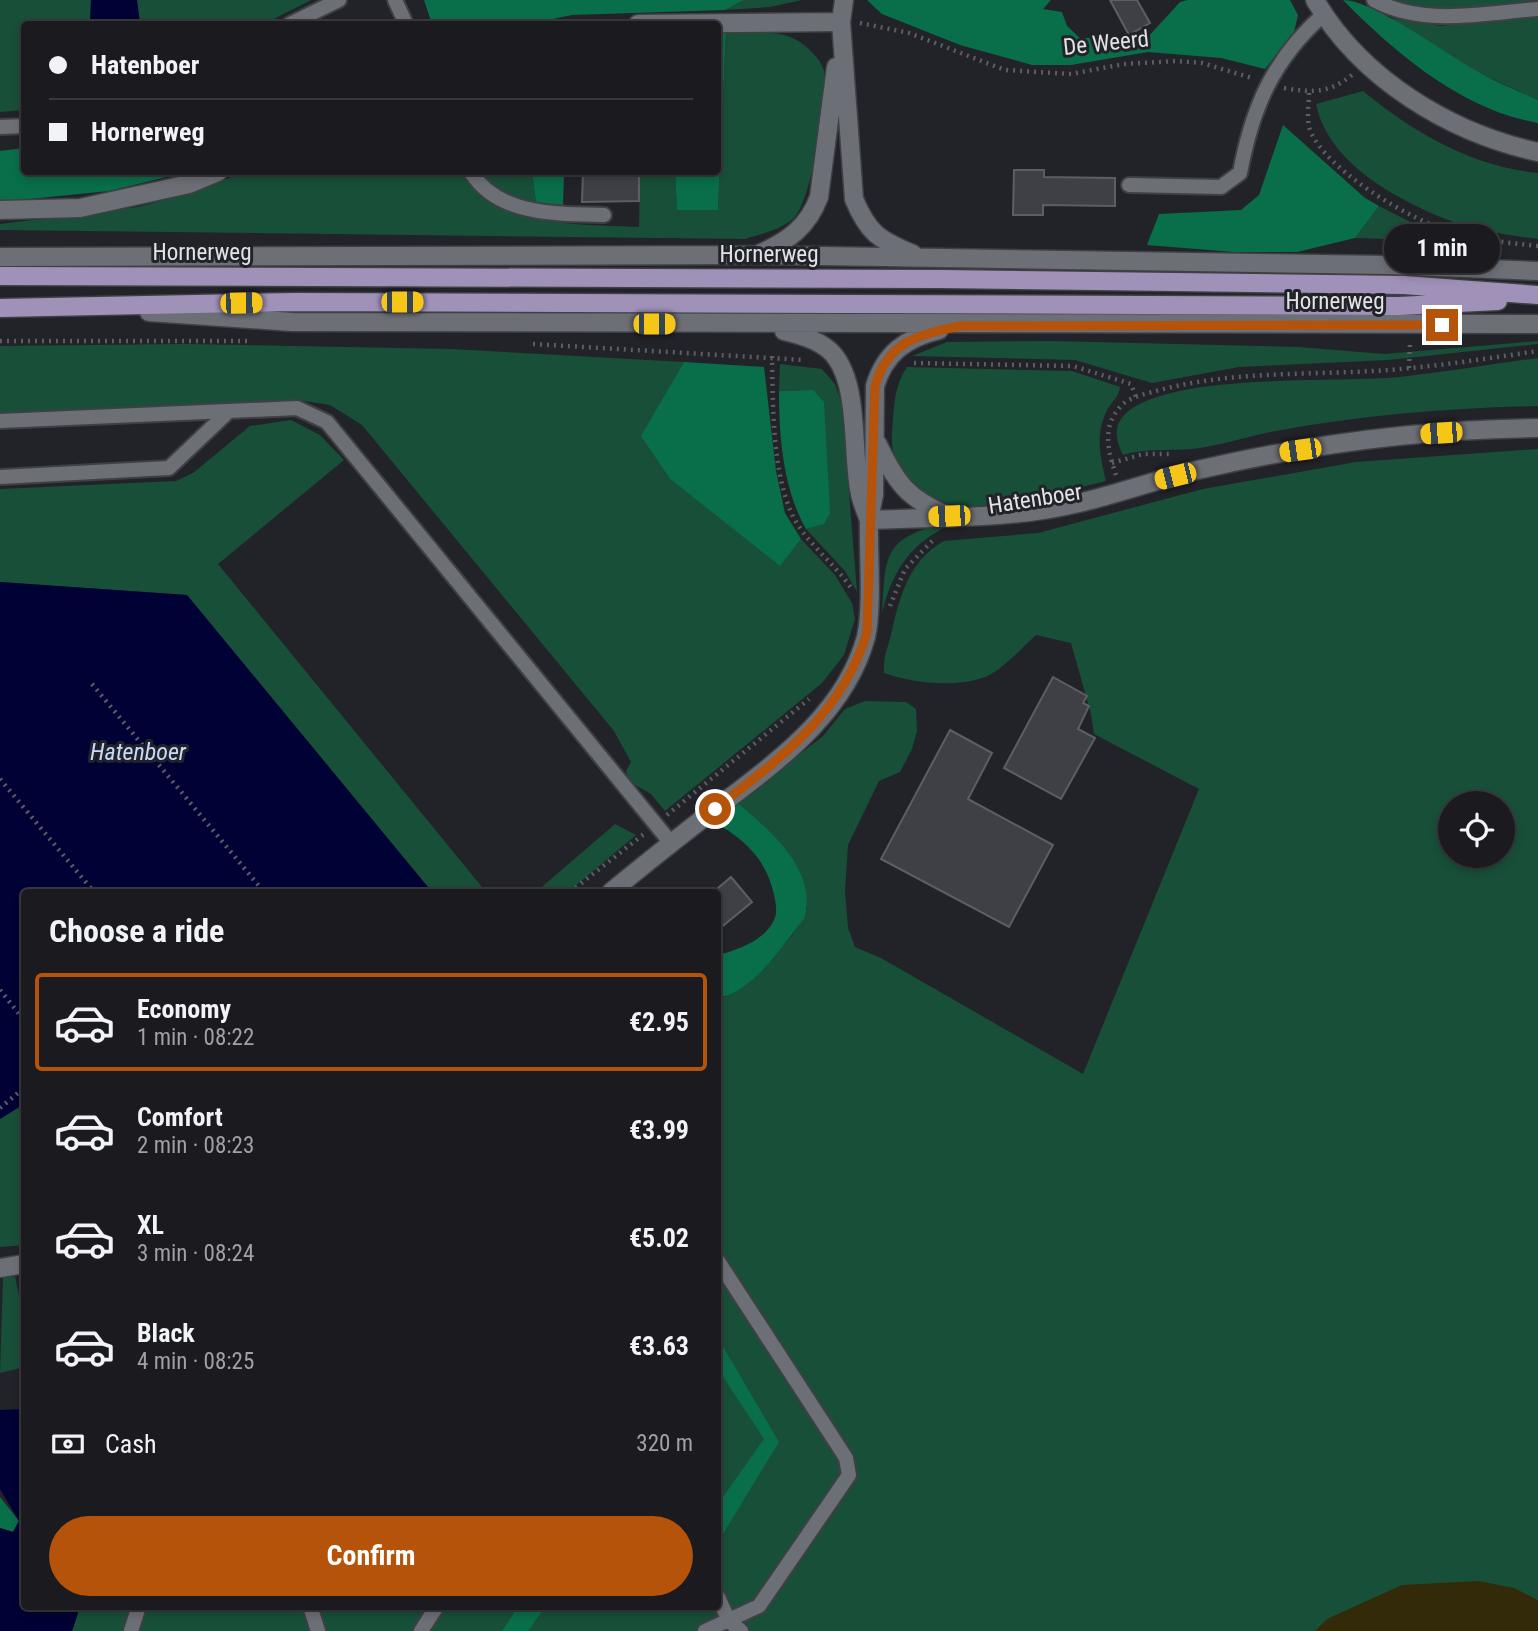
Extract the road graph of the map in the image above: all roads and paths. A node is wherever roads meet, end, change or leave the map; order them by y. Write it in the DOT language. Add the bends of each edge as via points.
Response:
graph roads {
  1 [pos="339,0"];
  2 [pos="395,0"];
  3 [pos="844,0"];
  4 [pos="1374,0"];
  5 [pos="1320,7"];
  6 [pos="1538,9"];
  7 [pos="295,21"];
  8 [pos="405,21"];
  9 [pos="841,22"];
  10 [pos="721,23"];
  11 [pos="1354,74"];
  12 [pos="1268,84"];
  13 [pos="1309,93"];
  14 [pos="21,126"];
  15 [pos="0,127"];
  16 [pos="1538,152"];
  17 [pos="211,175"];
  18 [pos="474,175"];
  19 [pos="1129,185"];
  20 [pos="0,210"];
  21 [pos="604,215"];
  22 [pos="1452,232"];
  23 [pos="1538,246"];
  24 [pos="1422,249"];
  25 [pos="755,255"];
  26 [pos="0,257"];
  27 [pos="921,257"];
  28 [pos="1538,271"];
  29 [pos="0,276"];
  30 [pos="1538,297"];
  31 [pos="82,307"];
  32 [pos="0,308"];
  33 [pos="1538,324"];
  34 [pos="757,325"];
  35 [pos="960,326"];
  36 [pos="0,341"];
  37 [pos="262,341"];
  38 [pos="1410,343"];
  39 [pos="523,344"];
  40 [pos="1538,351"];
  41 [pos="772,356"];
  42 [pos="884,362"];
  43 [pos="840,363"];
  44 [pos="1409,368"];
  45 [pos="1136,397"];
  46 [pos="229,411"];
  47 [pos="0,421"];
  48 [pos="1538,428"];
  49 [pos="875,440"];
  50 [pos="1112,464"];
  51 [pos="0,477"];
  52 [pos="949,516"];
  53 [pos="869,520"];
  54 [pos="940,537"];
  55 [pos="867,612"];
  56 [pos="887,616"];
  57 [pos="92,684"];
  58 [pos="818,692"];
  59 [pos="0,779"];
  60 [pos="655,826"];
  61 [pos="671,843"];
  62 [pos="92,889"];
  63 [pos="262,889"];
  64 [pos="574,889"];
  65 [pos="615,889"];
  66 [pos="0,990"];
  67 [pos="21,1016"];
  68 [pos="21,1090"];
  69 [pos="0,1108"];
  70 [pos="21,1264"];
  71 [pos="721,1266"];
  72 [pos="0,1268"];
  73 [pos="721,1604"];
  74 [pos="138,1610"];
  75 [pos="311,1610"];
  76 [pos="434,1610"];
  77 [pos="729,1621"];
  78 [pos="131,1631"];
  79 [pos="318,1631"];
  80 [pos="421,1631"];
  81 [pos="705,1631"];
  82 [pos="741,1631"];
  1 -- 7 [label="lane"];
  2 -- 8 [label="lane"];
  3 -- 9 [label="main road"];
  4 -- 6 [label="lane" via="1434,18"];
  5 -- 12 [label="lane"];
  5 -- 16 [label="main road" via="1375,71 1423,106 1488,138"];
  9 -- 10 [label="main road"];
  9 -- 12 [label="path, De Weerd" via="909,33 1005,70 1071,74 1177,61 1202,63"];
  9 -- 25 [label="main road" via="814,211 793,236"];
  9 -- 27 [label="main road" via="854,199 875,236"];
  11 -- 13 [label="path" via="1329,90"];
  12 -- 13 [label="path, De Weerd"];
  12 -- 19 [label="lane" via="1252,117 1240,173 1221,187"];
  13 -- 22 [label="path" via="1309,127 1331,157 1395,205"];
  14 -- 15 [label="lane"];
  17 -- 20 [label="main road" via="80,208"];
  18 -- 21 [label="lane" via="490,192 515,205 550,213"];
  22 -- 23 [label="path"];
  22 -- 24 [label="path" via="1423,244"];
  25 -- 26 [label="main road, Hornerweg"];
  25 -- 27 [label="main road, Hornerweg"];
  27 -- 28 [label="main road, Hornerweg"];
  29 -- 30 [label="main road, Hornerweg" via="1281,283 1404,285"];
  30 -- 31 [label="main road, Hornerweg" via="1399,306 294,302"];
  31 -- 32 [label="main road, Hornerweg"];
  31 -- 34 [label="main road, Hornerweg" via="292,322"];
  33 -- 35 [label="main road, Hornerweg"];
  34 -- 35 [label="main road, Hornerweg"];
  34 -- 43 [label="main road" via="812,339"];
  35 -- 42 [label="main road" via="908,341"];
  36 -- 37 [label="path"];
  38 -- 44 [label="path"];
  39 -- 41 [label="path"];
  40 -- 44 [label="path"];
  41 -- 43 [label="path"];
  41 -- 55 [label="path" via="774,424 790,511"];
  42 -- 45 [label="path" via="1073,366 1131,384"];
  42 -- 49 [label="main road" via="875,386"];
  43 -- 53 [label="main road" via="848,388 860,495"];
  44 -- 45 [label="path" via="1246,375"];
  45 -- 50 [label="path" via="1122,404 1110,421 1107,441"];
  46 -- 47 [label="lane"];
  46 -- 51 [label="lane" via="169,468"];
  46 -- 60 [label="lane" via="297,408 327,422"];
  48 -- 52 [label="main road" via="1395,437 1276,454 1046,510"];
  49 -- 52 [label="main road" via="906,493"];
  49 -- 53 [label="main road"];
  52 -- 53 [label="main road"];
  53 -- 55 [label="main road"];
  54 -- 56 [label="path" via="905,569"];
  55 -- 61 [label="main road" via="867,633 858,663 822,718 783,756"];
  57 -- 63 [label="path"];
  58 -- 60 [label="path"];
  59 -- 62 [label="path"];
  60 -- 61 [label="lane"];
  60 -- 64 [label="path"];
  61 -- 65 [label="main road"];
  66 -- 67 [label="path"];
  68 -- 69 [label="path"];
  70 -- 72 [label="main road"];
  71 -- 77 [label="lane" via="846,1458 849,1475 759,1606"];
  73 -- 77 [label="lane"];
  74 -- 78 [label="lane"];
  75 -- 79 [label="lane"];
  76 -- 80 [label="lane"];
  77 -- 81 [label="lane"];
  77 -- 82 [label="lane"];
}
